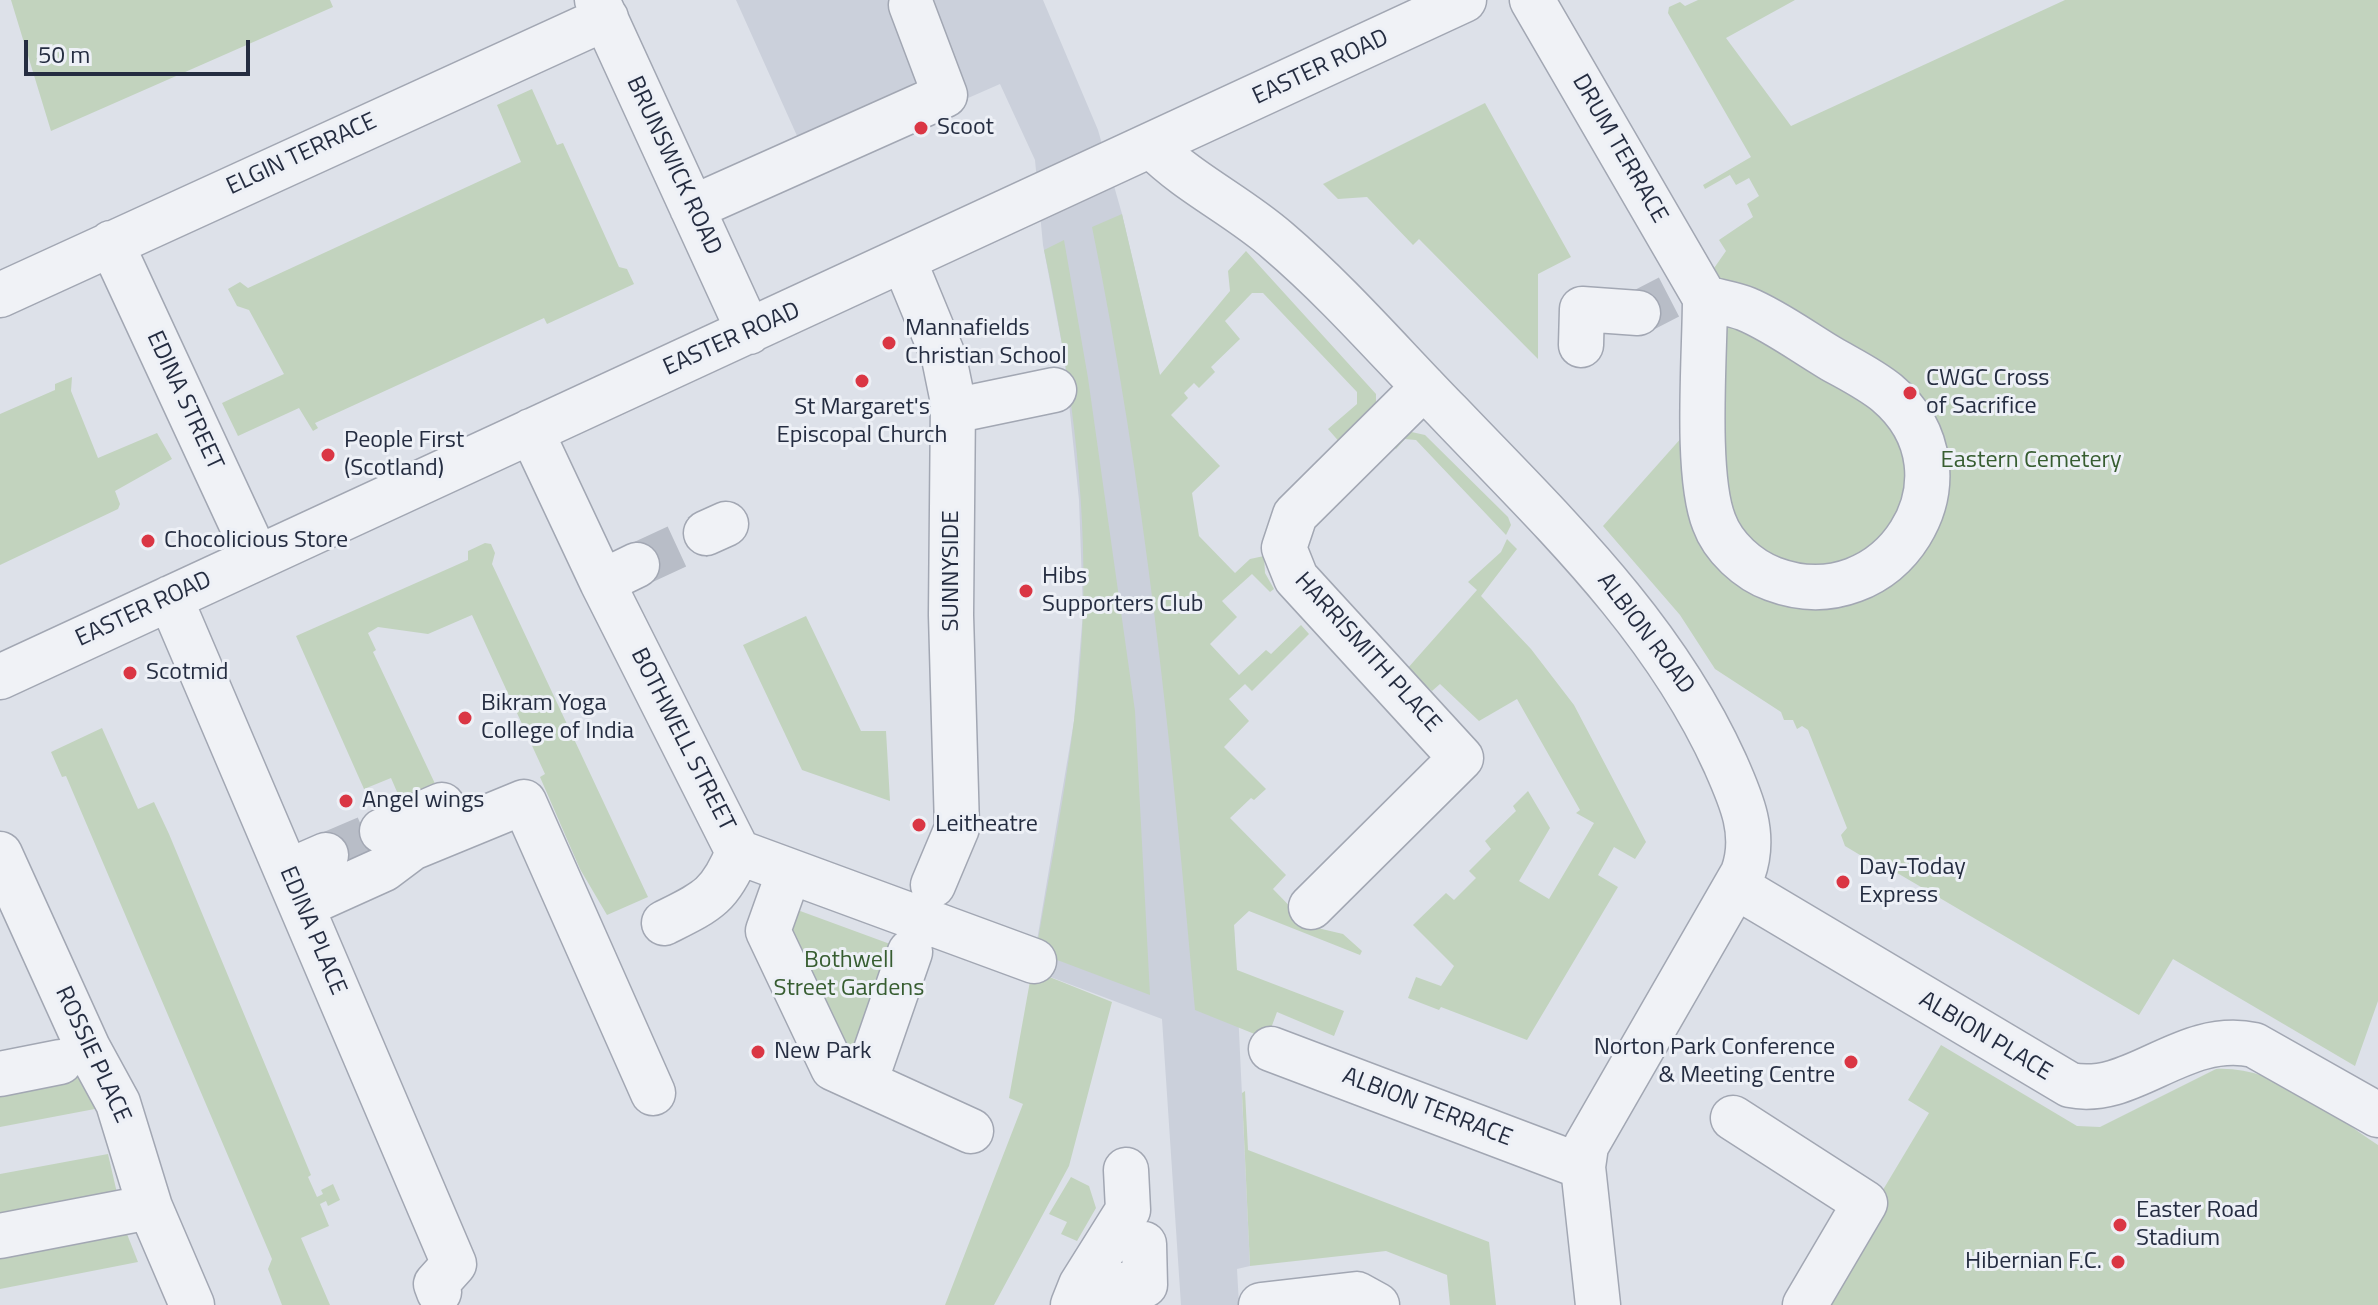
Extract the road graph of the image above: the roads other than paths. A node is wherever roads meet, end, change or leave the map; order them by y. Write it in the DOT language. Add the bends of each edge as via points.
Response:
graph roads {
  1 [pos="1464,0"];
  2 [pos="1532,0"];
  3 [pos="911,5"];
  4 [pos="601,9"];
  5 [pos="1401,14"];
  6 [pos="1133,155"];
  7 [pos="692,208"];
  8 [pos="111,243"];
  9 [pos="904,261"];
  10 [pos="0,295"];
  11 [pos="1677,297"];
  12 [pos="749,332"];
  13 [pos="1581,345"];
  14 [pos="1424,387"];
  15 [pos="1054,390"];
  16 [pos="953,411"];
  17 [pos="531,431"];
  18 [pos="257,558"];
  19 [pos="170,598"];
  20 [pos="0,677"];
  21 [pos="452,801"];
  22 [pos="382,831"];
  23 [pos="738,852"];
  24 [pos="0,854"];
  25 [pos="326,855"];
  26 [pos="789,872"];
  27 [pos="933,885"];
  28 [pos="1737,887"];
  29 [pos="294,889"];
  30 [pos="1311,907"];
  31 [pos="664,923"];
  32 [pos="910,952"];
  33 [pos="1034,961"];
  34 [pos="1271,1049"];
  35 [pos="60,1062"];
  36 [pos="0,1074"];
  37 [pos="865,1082"];
  38 [pos="653,1093"];
  39 [pos="2378,1115"];
  40 [pos="1733,1118"];
  41 [pos="971,1131"];
  42 [pos="1583,1167"];
  43 [pos="1126,1170"];
  44 [pos="150,1207"];
  45 [pos="0,1236"];
  46 [pos="1144,1244"];
  47 [pos="446,1278"];
  48 [pos="1077,1295"];
  49 [pos="192,1305"];
  50 [pos="1261,1305"];
  51 [pos="1377,1305"];
  52 [pos="1598,1305"];
  53 [pos="1805,1305"];
  1 -- 5 [label="street, EASTER ROAD"];
  2 -- 11 [label="street, DRUM TERRACE"];
  3 -- 7 [label="street" via="945,95"];
  4 -- 7 [label="street, BRUNSWICK ROAD"];
  4 -- 8 [label="street, ELGIN TERRACE"];
  5 -- 6 [label="street, EASTER ROAD"];
  6 -- 9 [label="street, EASTER ROAD"];
  6 -- 14 [label="street, ALBION ROAD" via="1181,173 1278,241"];
  7 -- 12 [label="street, BRUNSWICK ROAD"];
  8 -- 10 [label="street, ELGIN TERRACE"];
  8 -- 18 [label="street, EDINA STREET"];
  9 -- 12 [label="street, EASTER ROAD"];
  9 -- 16 [label="street, SUNNYSIDE" via="944,358"];
  11 -- 11 [label="street" via="1713,520 1720,534 1753,569 1787,584 1827,589 1858,580 1890,558 1919,520 1927,470 1913,426 1888,394 1747,309"];
  11 -- 13 [label="street" via="1582,309"];
  12 -- 17 [label="street, EASTER ROAD"];
  14 -- 28 [label="street, ALBION ROAD" via="1585,555 1686,685 1732,779 1747,823 1750,851"];
  14 -- 30 [label="street, HARRISMITH PLACE" via="1295,515 1284,548 1296,578 1461,758"];
  15 -- 16 [label="street"];
  16 -- 27 [label="street, SUNNYSIDE" via="957,828"];
  17 -- 18 [label="street, EASTER ROAD"];
  17 -- 23 [label="street, BOTHWELL STREET" via="619,574"];
  18 -- 19 [label="street, EASTER ROAD"];
  19 -- 20 [label="street, EASTER ROAD"];
  19 -- 29 [label="street, EDINA PLACE"];
  21 -- 22 [label="street"];
  23 -- 26 [label="street, BOTHWELL STREET"];
  23 -- 31 [label="street" via="725,883 711,899"];
  24 -- 44 [label="street, ROSSIE PLACE" via="118,1103"];
  25 -- 29 [label="street"];
  26 -- 33 [label="street, BOTHWELL STREET"];
  26 -- 37 [label="street" via="768,931 833,1068"];
  28 -- 39 [label="street, ALBION PLACE" via="2060,1082 2097,1089 2211,1042 2240,1042"];
  28 -- 42 [label="street, ALBION ROAD" via="1593,1129"];
  29 -- 38 [label="street" via="384,869 412,848 524,802"];
  29 -- 47 [label="street, EDINA PLACE"];
  32 -- 37 [label="street"];
  34 -- 42 [label="street, ALBION TERRACE"];
  35 -- 36 [label="street"];
  37 -- 41 [label="street"];
  40 -- 53 [label="street" via="1865,1203"];
  42 -- 52 [label="street, ALBION ROAD"];
  43 -- 48 [label="street" via="1128,1210"];
  44 -- 45 [label="street"];
  44 -- 49 [label="street, ROSSIE PLACE"];
  46 -- 48 [label="street" via="1145,1285"];
  50 -- 51 [label="street" via="1357,1294"];
}
